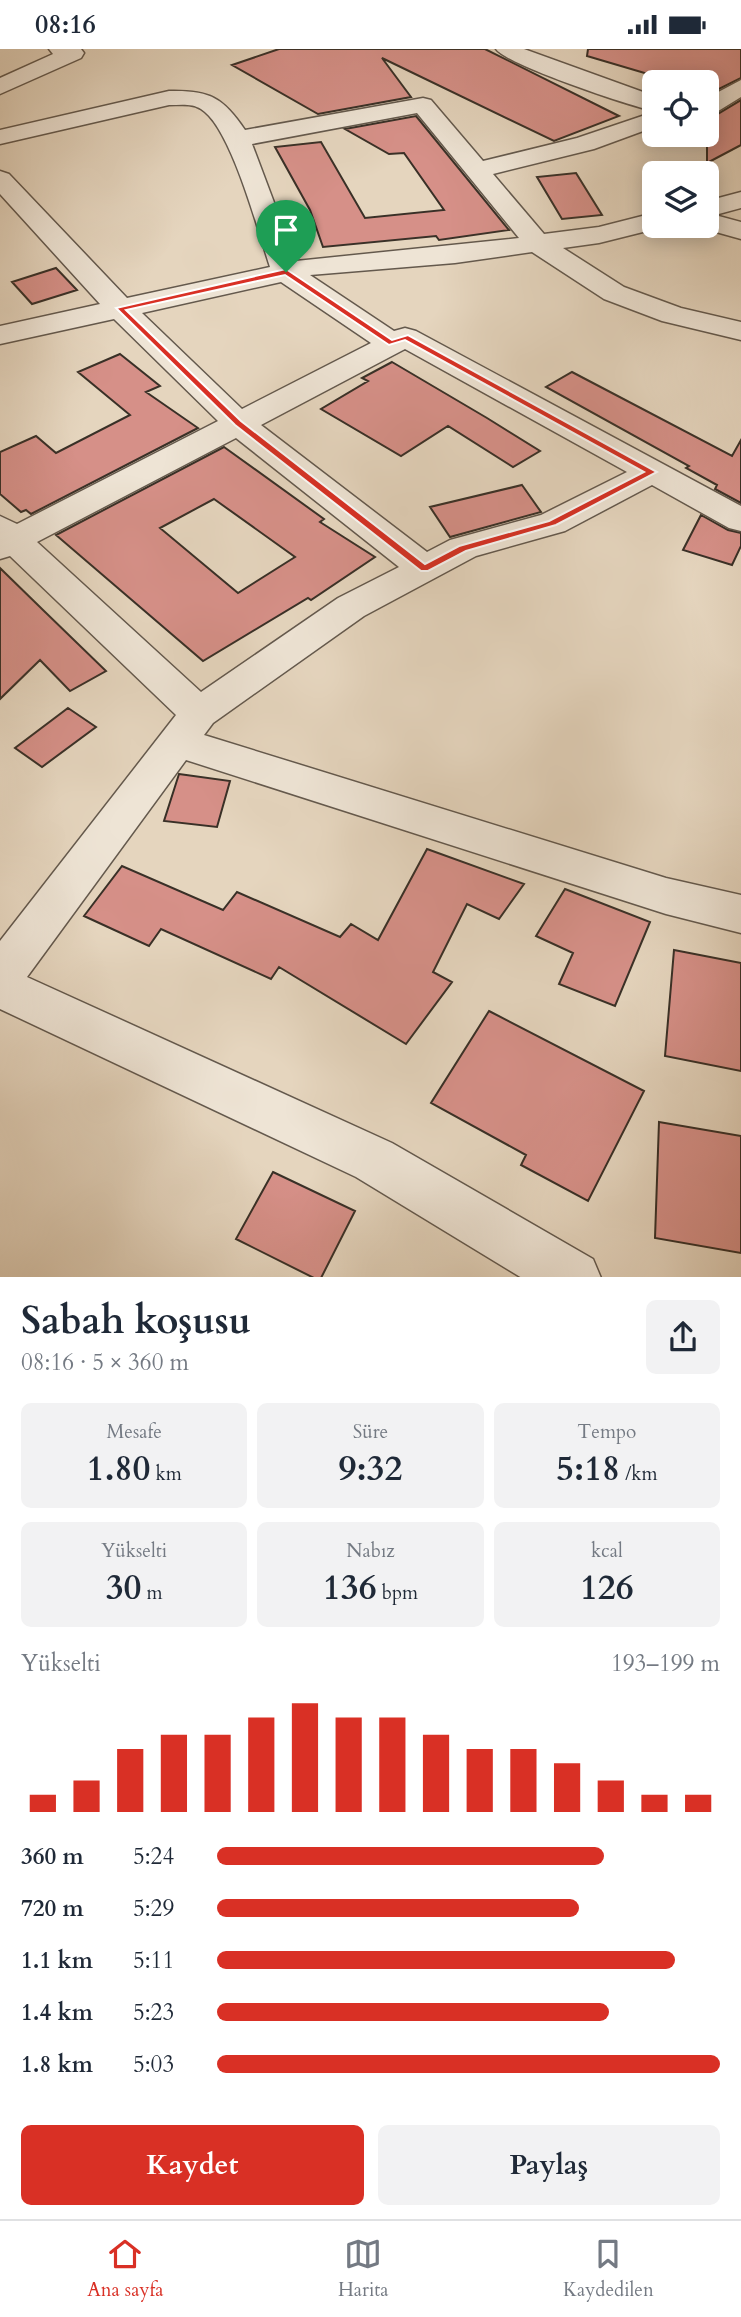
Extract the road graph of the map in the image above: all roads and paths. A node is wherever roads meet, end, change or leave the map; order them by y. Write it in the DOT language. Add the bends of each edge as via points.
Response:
graph roads {
  1 [pos="60,49"];
  2 [pos="507,49"];
  3 [pos="0,87"];
  4 [pos="741,87"];
  5 [pos="642,100"];
  6 [pos="719,101"];
  7 [pos="642,123"];
  8 [pos="0,137"];
  9 [pos="238,139"];
  10 [pos="477,170"];
  11 [pos="0,179"];
  12 [pos="741,200"];
  13 [pos="719,206"];
  14 [pos="642,224"];
  15 [pos="719,225"];
  16 [pos="741,231"];
  17 [pos="538,244"];
  18 [pos="286,272"];
  19 [pos="120,308"];
  20 [pos="741,331"];
  21 [pos="0,335"];
  22 [pos="392,344"];
  23 [pos="238,423"];
  24 [pos="652,472"];
  25 [pos="741,520"];
  26 [pos="5,538"];
  27 [pos="424,568"];
  28 [pos="188,727"];
  29 [pos="741,914"];
  30 [pos="0,977"];
  31 [pos="0,987"];
  32 [pos="574,1277"];
  1 -- 3 [label="street" via="73,53"];
  2 -- 5 [label="street"];
  4 -- 6 [label="street"];
  7 -- 10 [label="street" via="585,144"];
  8 -- 9 [label="street" via="186,97 209,101"];
  9 -- 10 [label="street" via="423,105"];
  9 -- 18 [label="street"];
  10 -- 17 [label="street"];
  11 -- 19 [label="street"];
  12 -- 13 [label="street"];
  14 -- 17 [label="street"];
  15 -- 16 [label="street"];
  17 -- 18 [label="street"];
  17 -- 20 [label="street" via="614,293 672,315"];
  18 -- 19 [label="street"];
  18 -- 22 [label="street"];
  19 -- 21 [label="street"];
  19 -- 23 [label="street"];
  22 -- 23 [label="street"];
  22 -- 24 [label="street" via="405,337"];
  23 -- 26 [label="street"];
  23 -- 27 [label="street"];
  24 -- 25 [label="street"];
  24 -- 27 [label="street" via="552,523 463,548"];
  26 -- 28 [label="street"];
  27 -- 28 [label="street" via="351,607"];
  28 -- 29 [label="street" via="666,896"];
  28 -- 30 [label="street"];
  31 -- 32 [label="street" via="374,1160"];
}
